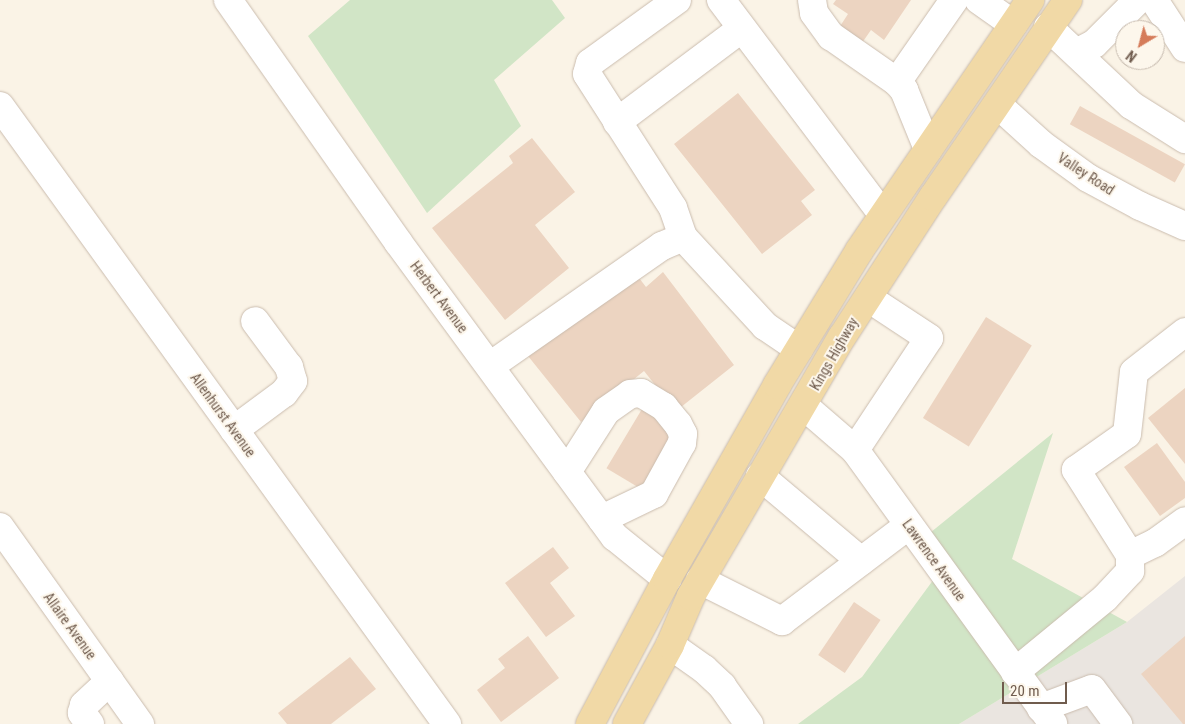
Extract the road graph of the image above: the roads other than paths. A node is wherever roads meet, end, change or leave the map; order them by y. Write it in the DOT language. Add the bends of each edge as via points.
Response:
graph roads {
  1 [pos="228,0"];
  2 [pos="677,0"];
  3 [pos="721,0"];
  4 [pos="812,0"];
  5 [pos="954,0"];
  6 [pos="979,0"];
  7 [pos="1030,0"];
  8 [pos="1068,0"];
  9 [pos="1138,0"];
  10 [pos="1154,0"];
  11 [pos="1013,24"];
  12 [pos="1048,27"];
  13 [pos="742,28"];
  14 [pos="1185,48"];
  15 [pos="1078,52"];
  16 [pos="897,82"];
  17 [pos="998,105"];
  18 [pos="0,106"];
  19 [pos="617,122"];
  20 [pos="1185,139"];
  21 [pos="928,148"];
  22 [pos="883,215"];
  23 [pos="1185,226"];
  24 [pos="683,236"];
  25 [pos="868,298"];
  26 [pos="255,321"];
  27 [pos="1185,332"];
  28 [pos="799,349"];
  29 [pos="490,366"];
  30 [pos="804,406"];
  31 [pos="234,430"];
  32 [pos="855,450"];
  33 [pos="566,472"];
  34 [pos="760,476"];
  35 [pos="602,519"];
  36 [pos="1185,521"];
  37 [pos="909,525"];
  38 [pos="0,527"];
  39 [pos="1130,555"];
  40 [pos="862,561"];
  41 [pos="667,579"];
  42 [pos="700,580"];
  43 [pos="670,646"];
  44 [pos="1015,672"];
  45 [pos="110,681"];
  46 [pos="1047,716"];
  47 [pos="90,724"];
  48 [pos="140,724"];
  49 [pos="447,724"];
  50 [pos="590,724"];
  51 [pos="627,724"];
  52 [pos="749,724"];
  53 [pos="1118,724"];
  1 -- 29 [label="street, Herbert Avenue" via="398,242"];
  2 -- 19 [label="street" via="590,63 587,74"];
  3 -- 13 [label="street"];
  4 -- 16 [label="street" via="814,13 831,36"];
  5 -- 16 [label="street"];
  6 -- 11 [label="street"];
  7 -- 11 [label="main road"];
  8 -- 12 [label="main road, Kings Highway"];
  9 -- 15 [label="street" via="1094,44"];
  10 -- 14 [label="street"];
  11 -- 21 [label="main road"];
  12 -- 15 [label="street"];
  12 -- 17 [label="main road, Kings Highway"];
  13 -- 19 [label="street"];
  13 -- 22 [label="street"];
  15 -- 20 [label="street" via="1131,105"];
  16 -- 21 [label="street" via="904,90"];
  17 -- 23 [label="street, Valley Road" via="1041,144 1088,178"];
  17 -- 25 [label="main road, Kings Highway" via="933,197"];
  18 -- 31 [label="street, Allenhurst Avenue"];
  19 -- 24 [label="street" via="673,208"];
  21 -- 22 [label="main road"];
  22 -- 28 [label="main road"];
  24 -- 28 [label="street" via="765,326"];
  24 -- 29 [label="street" via="662,246"];
  25 -- 30 [label="main road, Kings Highway"];
  25 -- 32 [label="street" via="929,338"];
  26 -- 31 [label="street" via="289,366 292,381 284,393"];
  27 -- 39 [label="street" via="1134,372 1127,434 1076,470"];
  28 -- 41 [label="main road"];
  29 -- 33 [label="street, Herbert Avenue"];
  30 -- 32 [label="street, Lawrence Avenue"];
  30 -- 34 [label="main road, Kings Highway"];
  31 -- 49 [label="street, Allenhurst Avenue"];
  32 -- 37 [label="street, Lawrence Avenue"];
  33 -- 35 [label="street, Herbert Avenue"];
  33 -- 35 [label="street" via="606,410 630,394 641,393 664,407 678,424 683,434 682,443 654,494"];
  34 -- 40 [label="street"];
  34 -- 42 [label="main road, Kings Highway"];
  35 -- 41 [label="street, Herbert Avenue" via="633,554"];
  36 -- 39 [label="street" via="1155,543"];
  37 -- 40 [label="street"];
  37 -- 44 [label="street, Lawrence Avenue"];
  38 -- 45 [label="street, Allaire Avenue"];
  39 -- 44 [label="street" via="1130,571 1105,598"];
  40 -- 42 [label="street" via="782,621"];
  41 -- 50 [label="main road"];
  42 -- 43 [label="main road, Kings Highway"];
  43 -- 51 [label="main road, Kings Highway"];
  43 -- 52 [label="street" via="722,686"];
  44 -- 46 [label="street, Lawrence Avenue"];
  45 -- 47 [label="street" via="84,705 82,713"];
  45 -- 48 [label="street, Allaire Avenue"];
  46 -- 53 [label="street" via="1092,689"];
}
